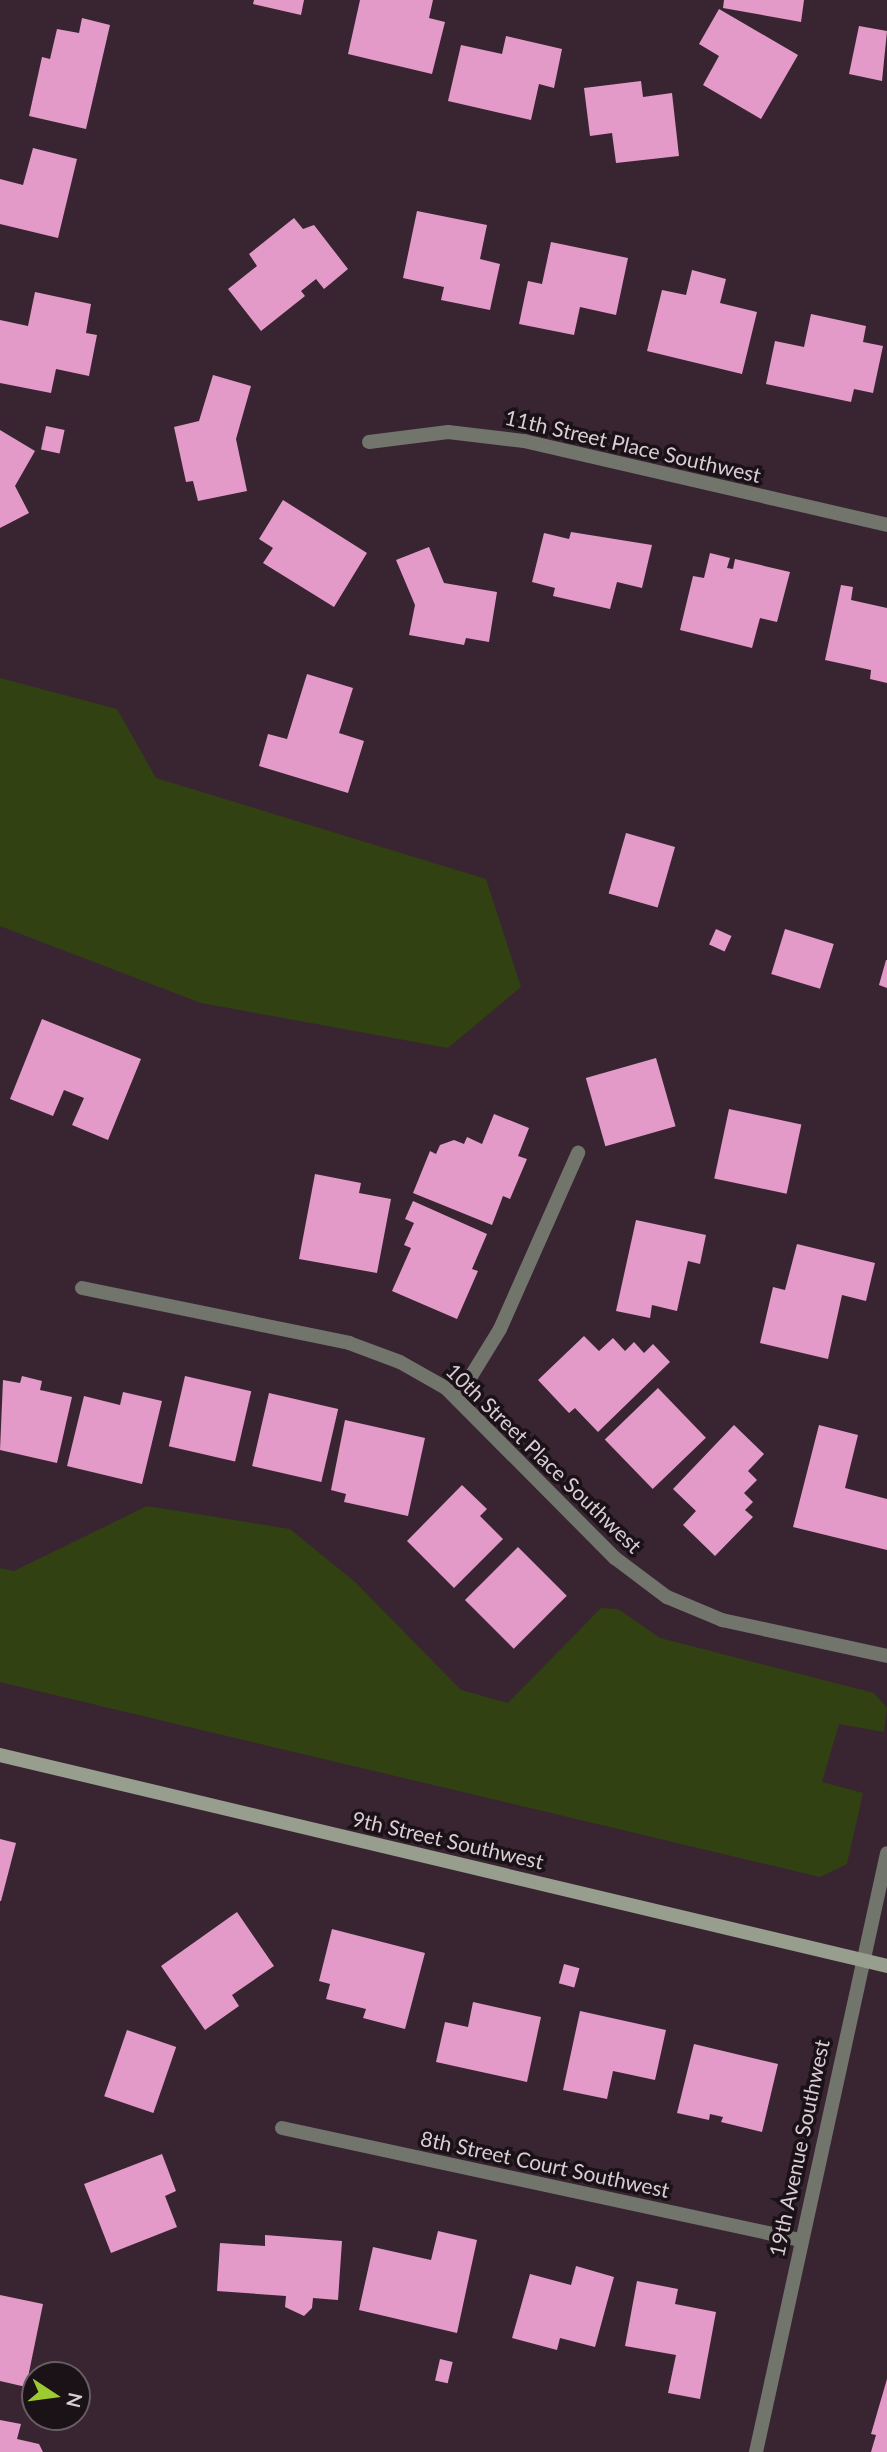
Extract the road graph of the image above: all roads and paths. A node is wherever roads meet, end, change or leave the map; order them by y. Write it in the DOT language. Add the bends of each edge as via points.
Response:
graph roads {
  1 [pos="369,442"];
  2 [pos="887,525"];
  3 [pos="578,1153"];
  4 [pos="82,1288"];
  5 [pos="457,1399"];
  6 [pos="887,1656"];
  7 [pos="0,1755"];
  8 [pos="887,1853"];
  9 [pos="862,1961"];
  10 [pos="887,1966"];
  11 [pos="282,2128"];
  12 [pos="800,2241"];
  13 [pos="756,2452"];
  1 -- 2 [label="street, 11th Street Place Southwest" via="448,432 524,441"];
  3 -- 5 [label="street" via="500,1329"];
  4 -- 5 [label="street, 10th Street Place Southwest" via="349,1343 424,1374"];
  5 -- 6 [label="street, 10th Street Place Southwest" via="615,1559 667,1597 722,1620"];
  7 -- 9 [label="main road, 9th Street Southwest"];
  8 -- 9 [label="street, 19th Avenue Southwest"];
  9 -- 10 [label="main road, 9th Street Southwest"];
  9 -- 12 [label="street, 19th Avenue Southwest"];
  11 -- 12 [label="street, 8th Street Court Southwest"];
  12 -- 13 [label="street, 19th Avenue Southwest"];
}
